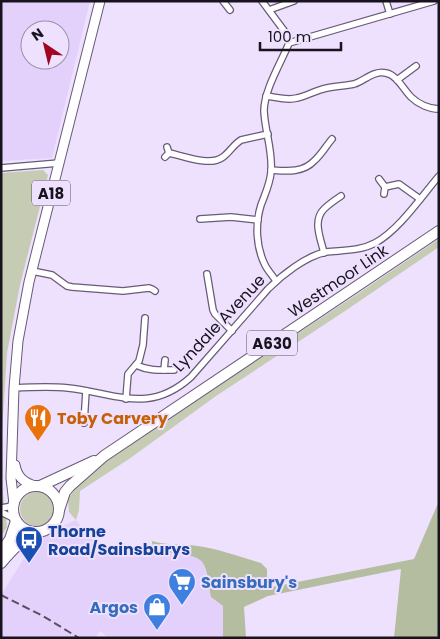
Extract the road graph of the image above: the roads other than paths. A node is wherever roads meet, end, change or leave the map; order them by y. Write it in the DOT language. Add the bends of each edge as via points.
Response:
graph roads {
  1 [pos="100,1"];
  2 [pos="262,1"];
  3 [pos="294,1"];
  4 [pos="386,1"];
  5 [pos="434,1"];
  6 [pos="269,10"];
  7 [pos="390,14"];
  8 [pos="289,43"];
  9 [pos="416,66"];
  10 [pos="397,80"];
  11 [pos="266,96"];
  12 [pos="439,109"];
  13 [pos="268,134"];
  14 [pos="332,138"];
  15 [pos="167,152"];
  16 [pos="59,163"];
  17 [pos="1,168"];
  18 [pos="271,170"];
  19 [pos="439,176"];
  20 [pos="379,179"];
  21 [pos="385,187"];
  22 [pos="384,194"];
  23 [pos="341,196"];
  24 [pos="420,199"];
  25 [pos="200,219"];
  26 [pos="258,220"];
  27 [pos="439,231"];
  28 [pos="324,253"];
  29 [pos="32,271"];
  30 [pos="207,274"];
  31 [pos="276,281"];
  32 [pos="155,291"];
  33 [pos="145,318"];
  34 [pos="232,331"];
  35 [pos="166,360"];
  36 [pos="136,365"];
  37 [pos="164,370"];
  38 [pos="174,370"];
  39 [pos="14,388"];
  40 [pos="86,391"];
  41 [pos="126,399"];
  42 [pos="84,424"];
  43 [pos="12,452"];
  44 [pos="104,456"];
  45 [pos="38,486"];
  46 [pos="13,505"];
  47 [pos="1,510"];
  48 [pos="59,510"];
  49 [pos="16,520"];
  50 [pos="38,532"];
  51 [pos="1,552"];
  52 [pos="1,563"];
  1 -- 16 [label="main road, A18"];
  2 -- 6 [label="street"];
  3 -- 6 [label="street"];
  4 -- 7 [label="street"];
  5 -- 7 [label="street"];
  6 -- 8 [label="street" via="288,36"];
  7 -- 8 [label="street"];
  8 -- 11 [label="street"];
  9 -- 10 [label="street"];
  10 -- 11 [label="street" via="381,72 355,84 325,88 298,98"];
  10 -- 12 [label="street" via="418,102"];
  11 -- 13 [label="street" via="264,109"];
  13 -- 15 [label="street" via="240,140 222,158 214,161"];
  13 -- 18 [label="street"];
  14 -- 18 [label="street" via="306,168"];
  16 -- 17 [label="street"];
  16 -- 29 [label="main road, A18"];
  18 -- 26 [label="street"];
  19 -- 24 [label="street, Lyndale Avenue"];
  20 -- 21 [label="street"];
  21 -- 22 [label="street"];
  21 -- 24 [label="street" via="399,184"];
  23 -- 28 [label="street" via="324,209 318,219"];
  24 -- 28 [label="street, Lyndale Avenue" via="391,232 375,244"];
  25 -- 26 [label="street" via="231,217"];
  26 -- 31 [label="street" via="262,256"];
  27 -- 44 [label="highway, Westmoor Link / A630"];
  28 -- 31 [label="street, Lyndale Avenue" via="300,264"];
  29 -- 32 [label="street" via="52,275 72,287 123,291 148,288"];
  29 -- 39 [label="main road, A18" via="18,341"];
  30 -- 34 [label="street" via="213,310"];
  31 -- 34 [label="street, Lyndale Avenue"];
  33 -- 36 [label="street" via="143,345"];
  34 -- 41 [label="street, Lyndale Avenue" via="176,388 152,397"];
  35 -- 37 [label="street"];
  36 -- 37 [label="street"];
  36 -- 41 [label="street" via="127,378"];
  37 -- 38 [label="street"];
  39 -- 40 [label="street, Lyndale Avenue" via="58,387"];
  39 -- 43 [label="main road, A18"];
  40 -- 41 [label="street, Lyndale Avenue"];
  40 -- 42 [label="street"];
  43 -- 45 [label="main road, A18" via="19,477"];
  43 -- 46 [label="main road, A18"];
  44 -- 45 [label="highway, Westmoor Link / A630"];
  44 -- 48 [label="highway, Westmoor Link / A630" via="64,492"];
  45 -- 46 [label="highway" via="25,489"];
  45 -- 48 [label="highway, A18" via="54,494"];
  46 -- 47 [label="street"];
  46 -- 49 [label="highway, A18"];
  47 -- 49 [label="street"];
  48 -- 50 [label="highway" via="54,524"];
  49 -- 50 [label="highway" via="25,530"];
  49 -- 51 [label="highway" via="10,539"];
  50 -- 52 [label="highway" via="14,548"];
}
